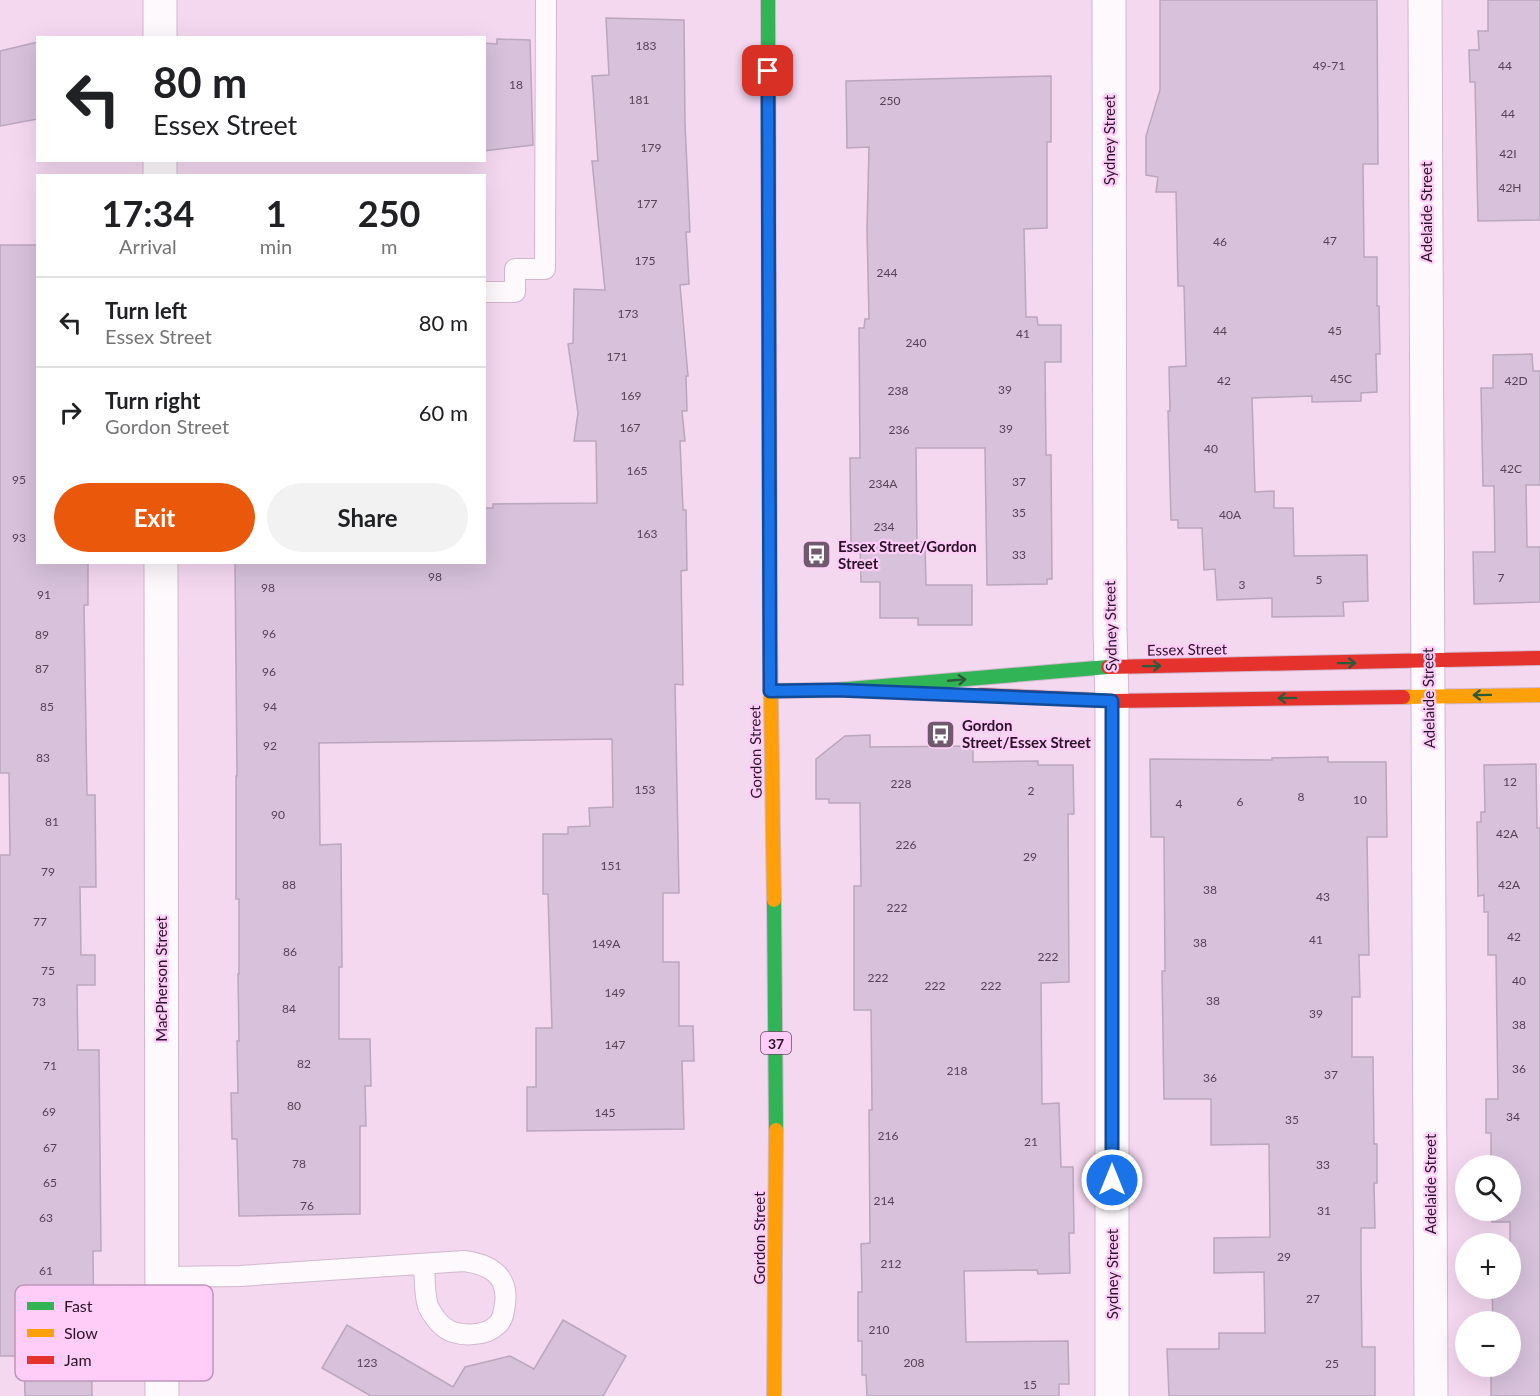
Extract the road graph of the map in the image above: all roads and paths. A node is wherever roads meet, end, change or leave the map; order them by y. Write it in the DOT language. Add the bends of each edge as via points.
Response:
graph roads {
  1 [pos="160,0"];
  2 [pos="546,0"];
  3 [pos="768,0"];
  4 [pos="1109,0"];
  5 [pos="1425,0"];
  6 [pos="160,36"];
  7 [pos="486,292"];
  8 [pos="161,564"];
  9 [pos="1540,658"];
  10 [pos="1427,661"];
  11 [pos="1110,667"];
  12 [pos="836,690"];
  13 [pos="770,691"];
  14 [pos="1540,695"];
  15 [pos="1429,696"];
  16 [pos="1112,701"];
  17 [pos="424,1264"];
  18 [pos="162,1277"];
  19 [pos="162,1285"];
  20 [pos="774,1396"];
  21 [pos="1112,1396"];
  22 [pos="1431,1396"];
  1 -- 6 [label="street"];
  2 -- 7 [label="lane" via="545,269 515,269 515,292"];
  3 -- 13 [label="street, Gordon Street / 37"];
  4 -- 11 [label="street, Sydney Street"];
  5 -- 10 [label="street, Adelaide Street"];
  8 -- 18 [label="street, MacPherson Street"];
  9 -- 10 [label="street, Essex Street"];
  11 -- 10 [label="street, Essex Street, one-way"];
  10 -- 15 [label="street, Adelaide Street"];
  12 -- 11 [label="street, Essex Street, one-way"];
  11 -- 16 [label="street, Sydney Street"];
  12 -- 13 [label="street, Essex Street"];
  12 -- 16 [label="street, Essex Street"];
  13 -- 20 [label="street, Gordon Street / 37" via="776,1035"];
  14 -- 15 [label="street, Essex Street, one-way"];
  15 -- 16 [label="street, Essex Street, one-way"];
  15 -- 22 [label="street, Adelaide Street"];
  16 -- 21 [label="street, Sydney Street"];
  17 -- 17 [label="lane" via="464,1261 480,1263 495,1271 506,1298 497,1326 470,1334 445,1328 428,1304"];
  17 -- 18 [label="lane"];
  18 -- 19 [label="street, MacPherson Street"];
}
